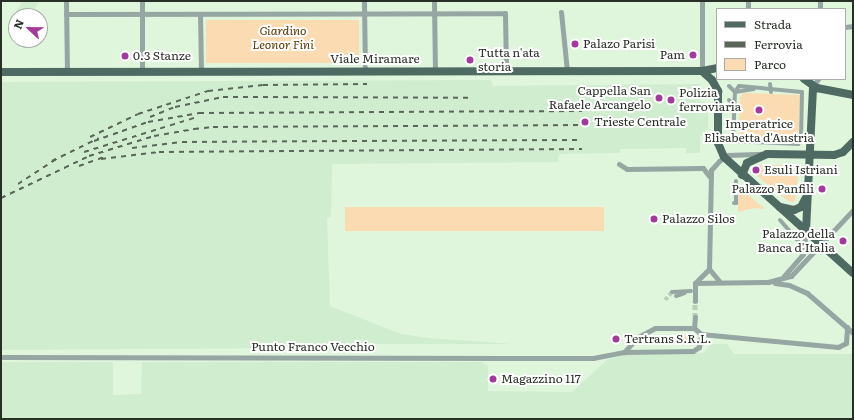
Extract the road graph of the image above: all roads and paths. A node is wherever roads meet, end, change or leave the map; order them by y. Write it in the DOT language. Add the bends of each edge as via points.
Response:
graph roads {
  1 [pos="66,1"];
  2 [pos="142,1"];
  3 [pos="364,1"];
  4 [pos="434,1"];
  5 [pos="702,1"];
  6 [pos="561,12"];
  7 [pos="364,13"];
  8 [pos="434,13"];
  9 [pos="66,14"];
  10 [pos="142,14"];
  11 [pos="200,14"];
  12 [pos="716,68"];
  13 [pos="435,70"];
  14 [pos="506,70"];
  15 [pos="142,71"];
  16 [pos="201,71"];
  17 [pos="365,71"];
  18 [pos="567,71"];
  19 [pos="702,71"];
  20 [pos="1,72"];
  21 [pos="67,72"];
  22 [pos="805,80"];
  23 [pos="817,80"];
  24 [pos="729,86"];
  25 [pos="813,86"];
  26 [pos="750,89"];
  27 [pos="756,89"];
  28 [pos="735,92"];
  29 [pos="853,95"];
  30 [pos="729,100"];
  31 [pos="734,104"];
  32 [pos="734,117"];
  33 [pos="739,117"];
  34 [pos="727,141"];
  35 [pos="733,141"];
  36 [pos="853,142"];
  37 [pos="767,154"];
  38 [pos="808,154"];
  39 [pos="724,157"];
  40 [pos="619,164"];
  41 [pos="742,175"];
  42 [pos="710,176"];
  43 [pos="736,181"];
  44 [pos="806,198"];
  45 [pos="734,203"];
  46 [pos="778,206"];
  47 [pos="853,210"];
  48 [pos="780,220"];
  49 [pos="806,231"];
  50 [pos="798,241"];
  51 [pos="821,244"];
  52 [pos="709,269"];
  53 [pos="853,273"];
  54 [pos="720,282"];
  55 [pos="768,282"];
  56 [pos="695,283"];
  57 [pos="672,292"];
  58 [pos="676,296"];
  59 [pos="695,301"];
  60 [pos="695,317"];
  61 [pos="847,327"];
  62 [pos="694,328"];
  63 [pos="853,333"];
  64 [pos="701,334"];
  65 [pos="624,352"];
  66 [pos="1,357"];
  1 -- 9 [label="street"];
  2 -- 10 [label="street"];
  3 -- 7 [label="street"];
  4 -- 8 [label="street"];
  5 -- 19 [label="street"];
  6 -- 18 [label="street"];
  7 -- 8 [label="street"];
  7 -- 11 [label="street"];
  7 -- 17 [label="street"];
  8 -- 13 [label="street"];
  8 -- 14 [label="street" via="505,13"];
  9 -- 10 [label="street"];
  9 -- 21 [label="street"];
  10 -- 11 [label="street"];
  10 -- 15 [label="street"];
  11 -- 16 [label="street"];
  12 -- 19 [label="main road, Viale Miramare"];
  13 -- 14 [label="main road, Viale Miramare"];
  13 -- 17 [label="main road, Viale Miramare"];
  14 -- 18 [label="main road, Viale Miramare"];
  15 -- 16 [label="main road, Viale Miramare"];
  15 -- 21 [label="main road, Viale Miramare"];
  16 -- 17 [label="main road, Viale Miramare"];
  18 -- 19 [label="main road, Viale Miramare"];
  19 -- 39 [label="main road" via="712,80 718,91 718,143"];
  20 -- 21 [label="main road, Viale Miramare"];
  22 -- 25 [label="main road"];
  23 -- 25 [label="street"];
  24 -- 28 [label="street"];
  25 -- 29 [label="main road"];
  25 -- 38 [label="main road"];
  26 -- 27 [label="street"];
  27 -- 28 [label="street" via="739,86"];
  27 -- 35 [label="street" via="803,92 801,140 796,146 742,145"];
  28 -- 31 [label="street"];
  30 -- 31 [label="street"];
  31 -- 32 [label="street"];
  32 -- 33 [label="street"];
  32 -- 35 [label="street"];
  34 -- 35 [label="street"];
  36 -- 38 [label="main road" via="839,154"];
  37 -- 38 [label="main road"];
  37 -- 39 [label="street" via="737,154"];
  37 -- 41 [label="main road" via="747,163"];
  38 -- 44 [label="main road"];
  39 -- 41 [label="main road"];
  39 -- 42 [label="street" via="715,165"];
  40 -- 42 [label="street" via="627,169 703,168"];
  41 -- 46 [label="main road"];
  42 -- 52 [label="street"];
  43 -- 45 [label="street"];
  44 -- 46 [label="main road" via="801,207 794,210"];
  44 -- 49 [label="main road"];
  46 -- 49 [label="main road"];
  47 -- 51 [label="street"];
  48 -- 50 [label="street"];
  49 -- 51 [label="main road"];
  49 -- 55 [label="street" via="805,247 798,262 785,276"];
  51 -- 53 [label="main road"];
  51 -- 55 [label="street" via="790,276"];
  52 -- 54 [label="street"];
  52 -- 56 [label="street"];
  54 -- 55 [label="street"];
  54 -- 56 [label="street"];
  55 -- 61 [label="street" via="789,285 807,293"];
  56 -- 59 [label="street"];
  57 -- 58 [label="street" via="690,291"];
  60 -- 62 [label="street"];
  61 -- 63 [label="street"];
  61 -- 64 [label="street" via="846,343 838,347"];
  62 -- 64 [label="street"];
  62 -- 65 [label="street" via="655,328 638,337"];
  64 -- 65 [label="street, Punto Franco Vecchio" via="699,347 693,350"];
  65 -- 66 [label="street, Punto Franco Vecchio" via="593,358"];
}
